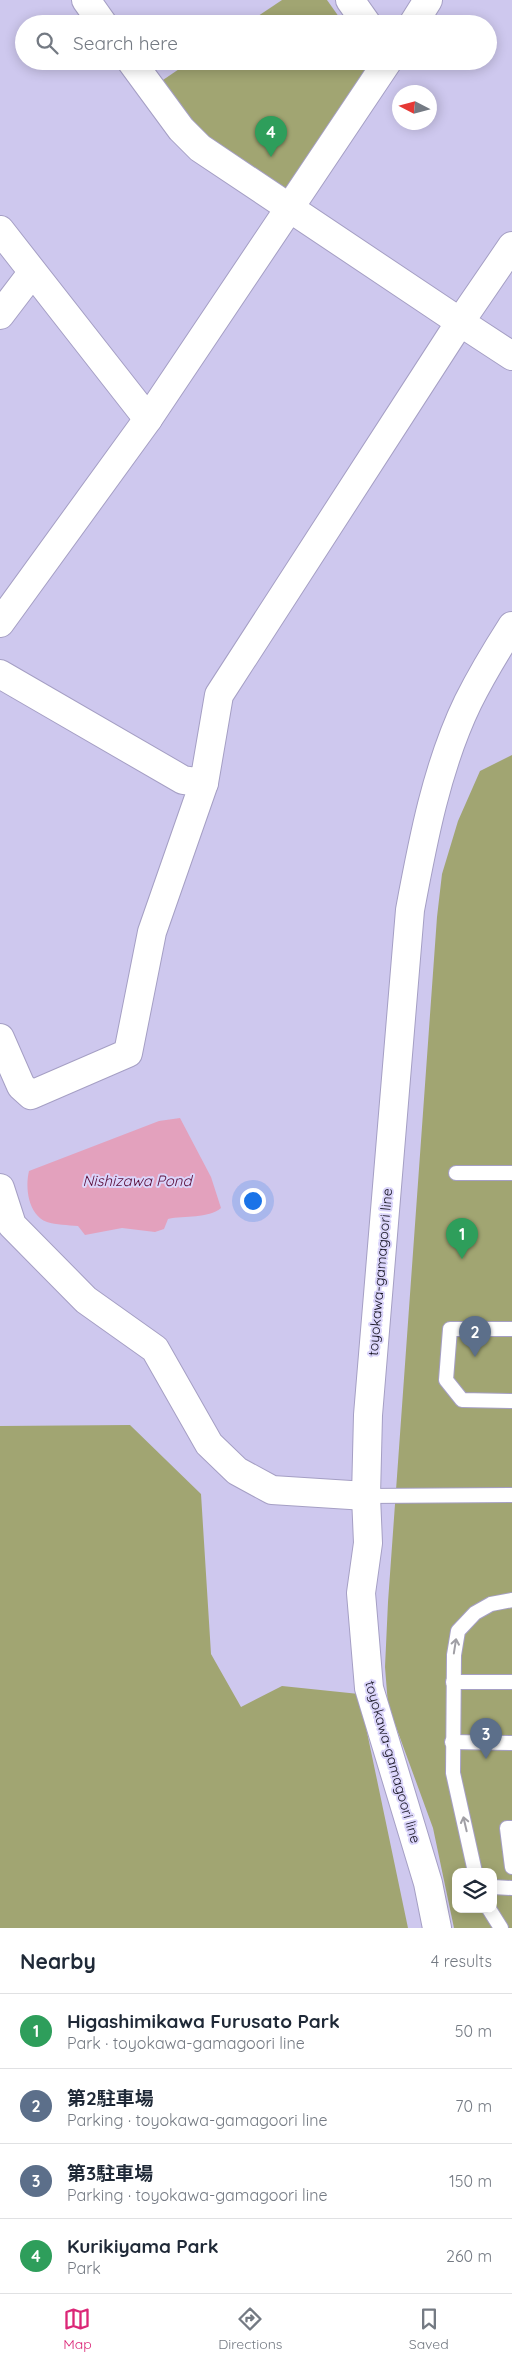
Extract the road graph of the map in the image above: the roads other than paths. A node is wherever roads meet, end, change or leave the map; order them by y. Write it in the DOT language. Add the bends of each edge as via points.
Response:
graph roads {
  1 [pos="86,0"];
  2 [pos="350,0"];
  3 [pos="428,0"];
  4 [pos="97,15"];
  5 [pos="361,15"];
  6 [pos="419,15"];
  7 [pos="138,70"];
  8 [pos="382,70"];
  9 [pos="290,207"];
  10 [pos="0,230"];
  11 [pos="512,246"];
  12 [pos="32,273"];
  13 [pos="0,315"];
  14 [pos="460,322"];
  15 [pos="512,356"];
  16 [pos="148,419"];
  17 [pos="0,623"];
  18 [pos="512,626"];
  19 [pos="0,674"];
  20 [pos="204,783"];
  21 [pos="0,1038"];
  22 [pos="456,1173"];
  23 [pos="512,1173"];
  24 [pos="0,1188"];
  25 [pos="512,1329"];
  26 [pos="512,1401"];
  27 [pos="366,1496"];
  28 [pos="512,1496"];
  29 [pos="512,1600"];
  30 [pos="453,1682"];
  31 [pos="512,1682"];
  32 [pos="452,1742"];
  33 [pos="512,1743"];
  34 [pos="512,1828"];
  35 [pos="512,1867"];
  36 [pos="474,1868"];
  37 [pos="497,1887"];
  38 [pos="512,1888"];
  39 [pos="492,1913"];
  40 [pos="437,1928"];
  41 [pos="501,1928"];
  1 -- 4 [label="street"];
  2 -- 5 [label="street"];
  3 -- 6 [label="street"];
  7 -- 9 [label="street" via="181,129 200,148"];
  8 -- 9 [label="street"];
  9 -- 14 [label="street"];
  9 -- 16 [label="street"];
  10 -- 12 [label="street"];
  11 -- 14 [label="street"];
  12 -- 13 [label="street"];
  12 -- 16 [label="street"];
  14 -- 15 [label="street"];
  14 -- 20 [label="street" via="219,695"];
  16 -- 17 [label="street"];
  18 -- 27 [label="street, toyokawa-gamagoori line" via="468,703 444,763 422,846 410,910 368,1415"];
  19 -- 20 [label="street" via="183,780"];
  20 -- 21 [label="street" via="152,932 128,1053 31,1095 20,1086"];
  22 -- 23 [label="lane"];
  24 -- 27 [label="street" via="12,1225 86,1300 154,1349 209,1444 237,1470 272,1490"];
  25 -- 26 [label="lane" via="450,1329 446,1380 462,1400"];
  27 -- 28 [label="lane"];
  27 -- 40 [label="street, toyokawa-gamagoori line" via="368,1543 361,1593 369,1688 428,1883"];
  30 -- 29 [label="lane, one-way" via="458,1631 490,1604"];
  30 -- 31 [label="lane"];
  30 -- 32 [label="lane"];
  32 -- 33 [label="lane"];
  36 -- 32 [label="lane, one-way" via="453,1772"];
  34 -- 35 [label="lane" via="507,1828"];
  37 -- 38 [label="lane"];
  39 -- 41 [label="lane"];
}
